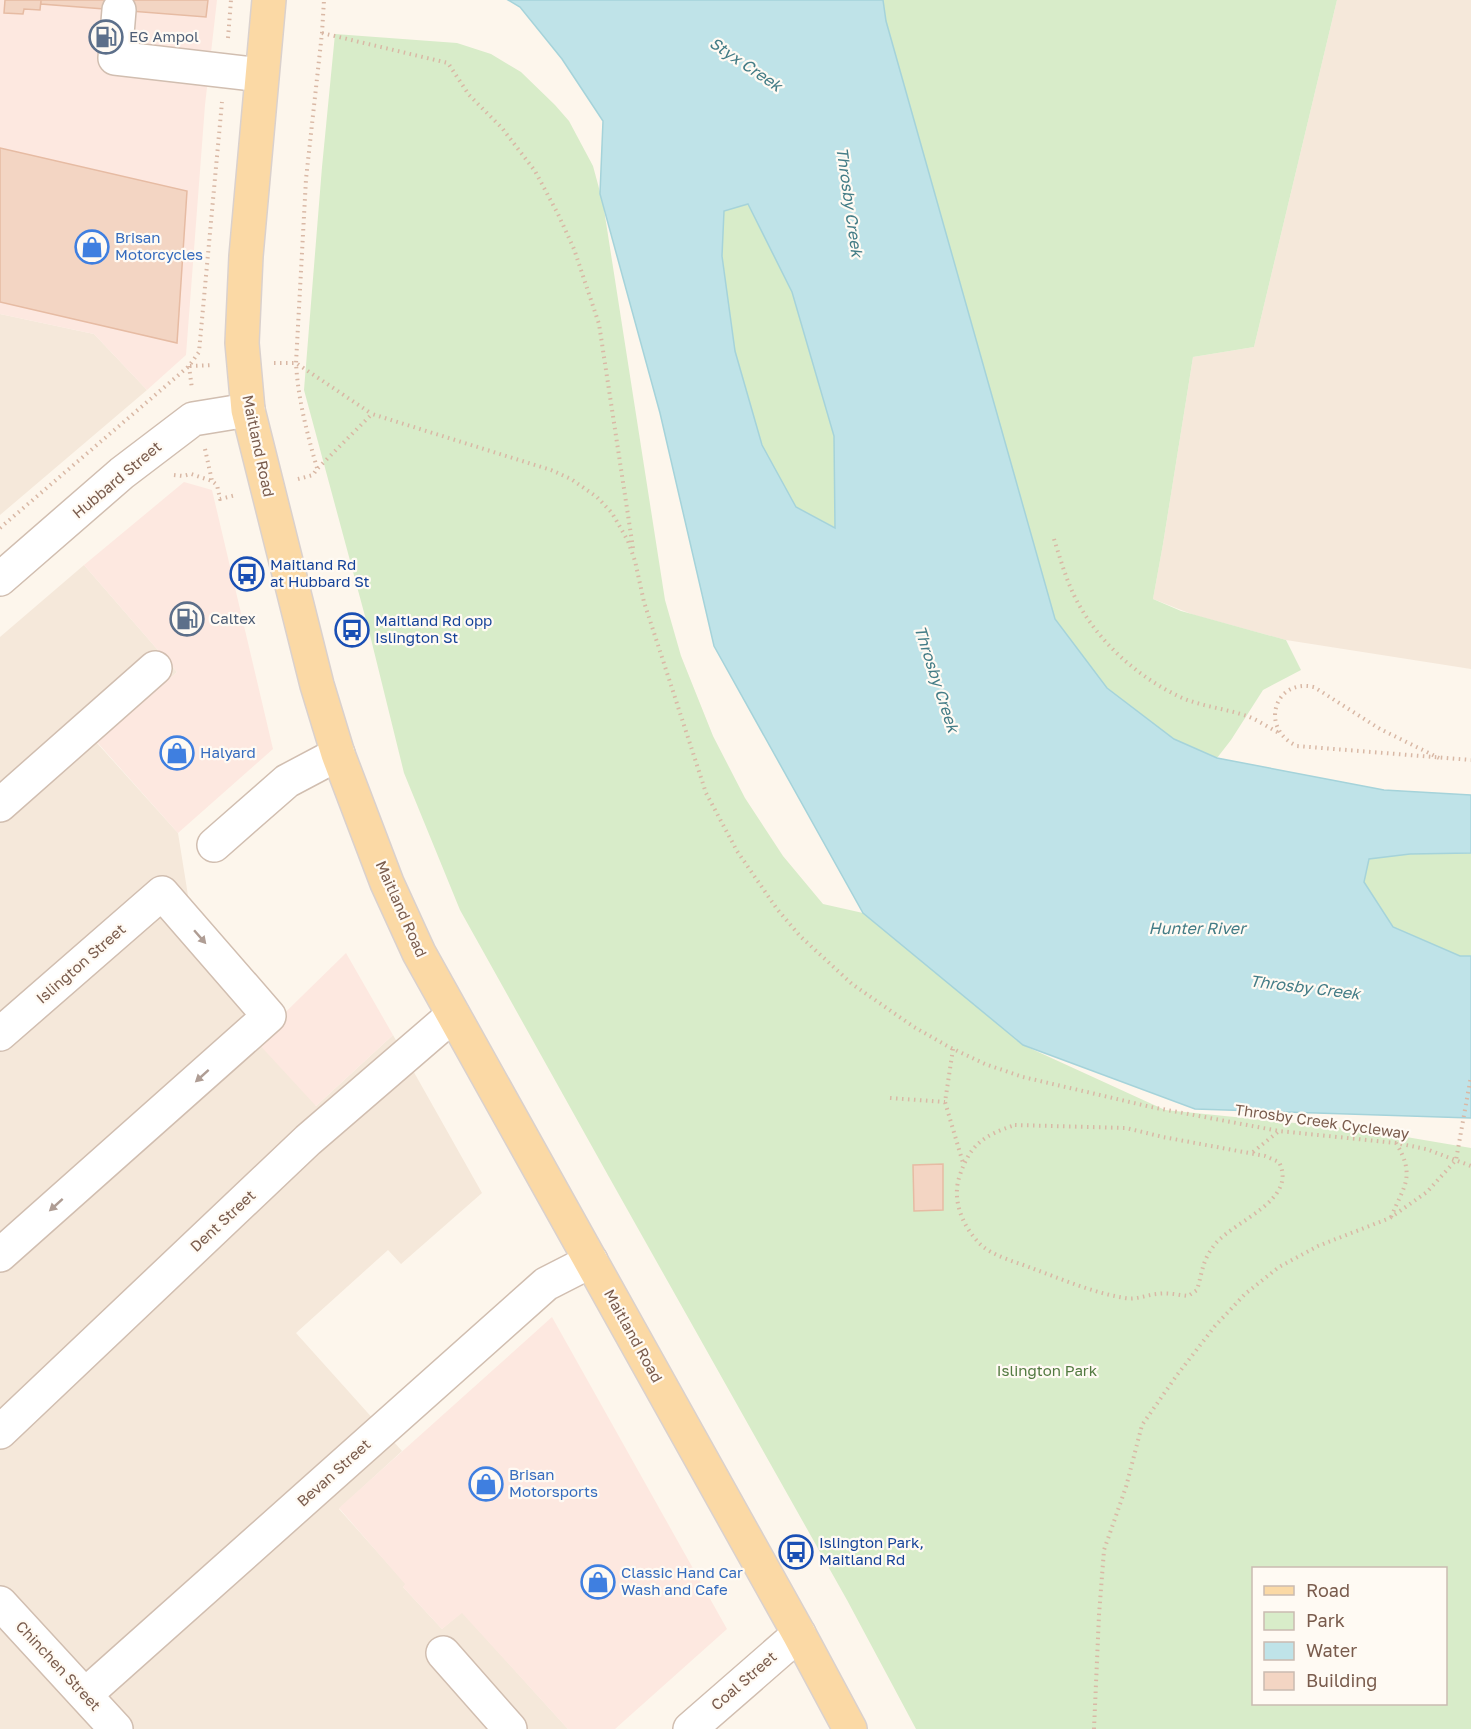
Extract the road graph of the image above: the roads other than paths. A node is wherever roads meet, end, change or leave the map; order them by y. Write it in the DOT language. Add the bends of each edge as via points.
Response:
graph roads {
  1 [pos="269,0"];
  2 [pos="119,10"];
  3 [pos="261,75"];
  4 [pos="248,410"];
  5 [pos="0,579"];
  6 [pos="155,668"];
  7 [pos="338,754"];
  8 [pos="0,805"];
  9 [pos="214,845"];
  10 [pos="453,1016"];
  11 [pos="0,1034"];
  12 [pos="0,1255"];
  13 [pos="591,1262"];
  14 [pos="0,1432"];
  15 [pos="0,1604"];
  16 [pos="799,1634"];
  17 [pos="443,1653"];
  18 [pos="85,1695"];
  19 [pos="116,1729"];
  20 [pos="510,1729"];
  21 [pos="690,1729"];
  22 [pos="850,1729"];
  1 -- 3 [label="main road, Maitland Road"];
  2 -- 3 [label="street" via="115,58"];
  3 -- 4 [label="main road, Maitland Road" via="243,317"];
  4 -- 5 [label="street, Hubbard Street" via="193,419 122,473"];
  4 -- 7 [label="main road, Maitland Road"];
  6 -- 8 [label="street"];
  7 -- 9 [label="street" via="287,781"];
  7 -- 10 [label="main road, Maitland Road" via="387,883"];
  10 -- 13 [label="main road, Maitland Road"];
  10 -- 14 [label="street, Dent Street" via="309,1140"];
  11 -- 12 [label="street, Islington Street, one-way" via="162,893 269,1016"];
  13 -- 16 [label="main road, Maitland Road"];
  13 -- 18 [label="street, Bevan Street" via="546,1284"];
  15 -- 18 [label="street, Chinchen Street"];
  16 -- 21 [label="street, Coal Street"];
  16 -- 22 [label="main road, Maitland Road"];
  17 -- 20 [label="street"];
  18 -- 19 [label="street, Chinchen Street"];
}
